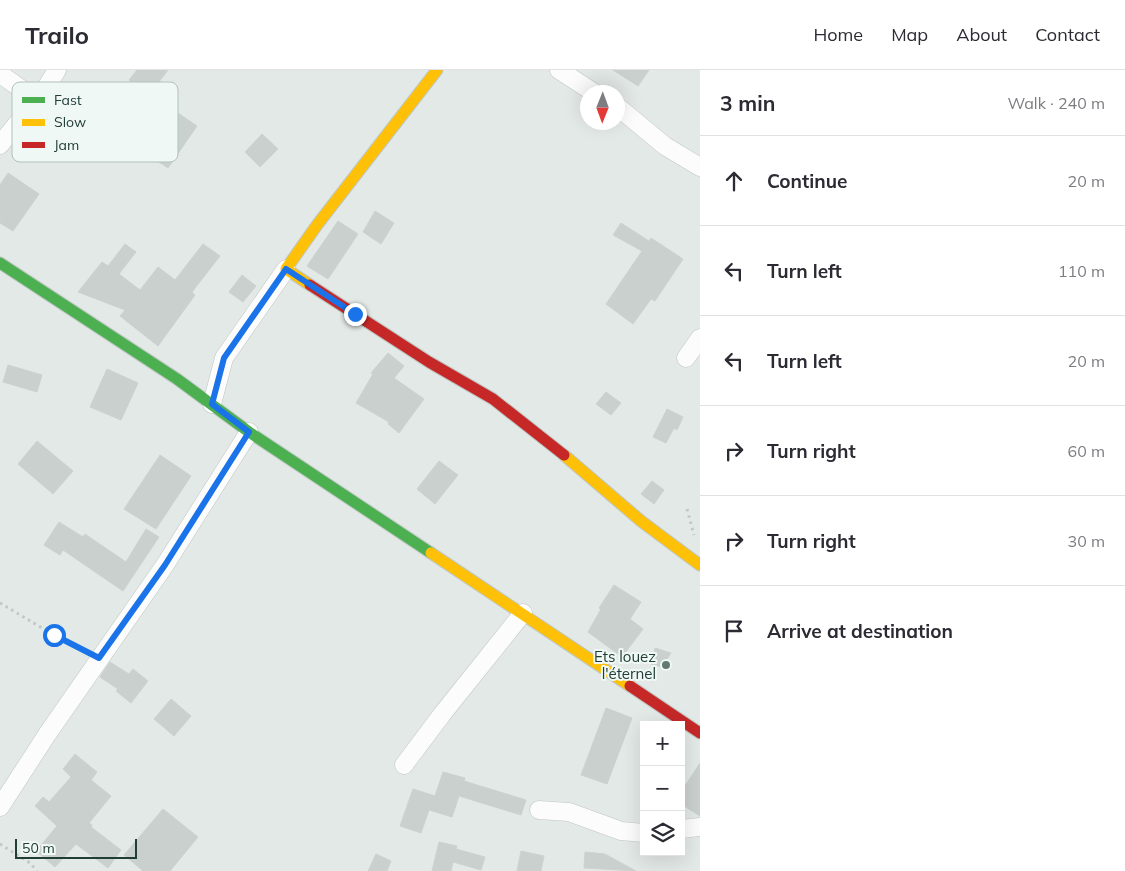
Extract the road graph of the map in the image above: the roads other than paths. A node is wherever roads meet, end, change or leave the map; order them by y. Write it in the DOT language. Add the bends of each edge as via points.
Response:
graph roads {
  1 [pos="56,70"];
  2 [pos="437,70"];
  3 [pos="559,70"];
  4 [pos="0,74"];
  5 [pos="12,82"];
  6 [pos="49,82"];
  7 [pos="582,85"];
  8 [pos="625,113"];
  9 [pos="12,130"];
  10 [pos="0,145"];
  11 [pos="700,167"];
  12 [pos="0,263"];
  13 [pos="286,269"];
  14 [pos="700,338"];
  15 [pos="686,358"];
  16 [pos="212,404"];
  17 [pos="249,432"];
  18 [pos="700,565"];
  19 [pos="523,613"];
  20 [pos="700,733"];
  21 [pos="404,765"];
  22 [pos="0,807"];
  23 [pos="539,810"];
  24 [pos="700,828"];
  25 [pos="685,829"];
  26 [pos="640,833"];
  1 -- 6 [label="street"];
  2 -- 13 [label="street"];
  3 -- 7 [label="street"];
  4 -- 5 [label="street"];
  8 -- 11 [label="street" via="665,146"];
  9 -- 10 [label="street"];
  12 -- 16 [label="street"];
  13 -- 16 [label="street" via="224,358"];
  13 -- 18 [label="street" via="429,362 493,399 641,521"];
  14 -- 15 [label="street"];
  16 -- 17 [label="street"];
  17 -- 19 [label="street"];
  17 -- 22 [label="street" via="165,565"];
  19 -- 20 [label="street"];
  19 -- 21 [label="street"];
  23 -- 26 [label="street" via="568,812 621,832"];
  24 -- 25 [label="street"];
}
